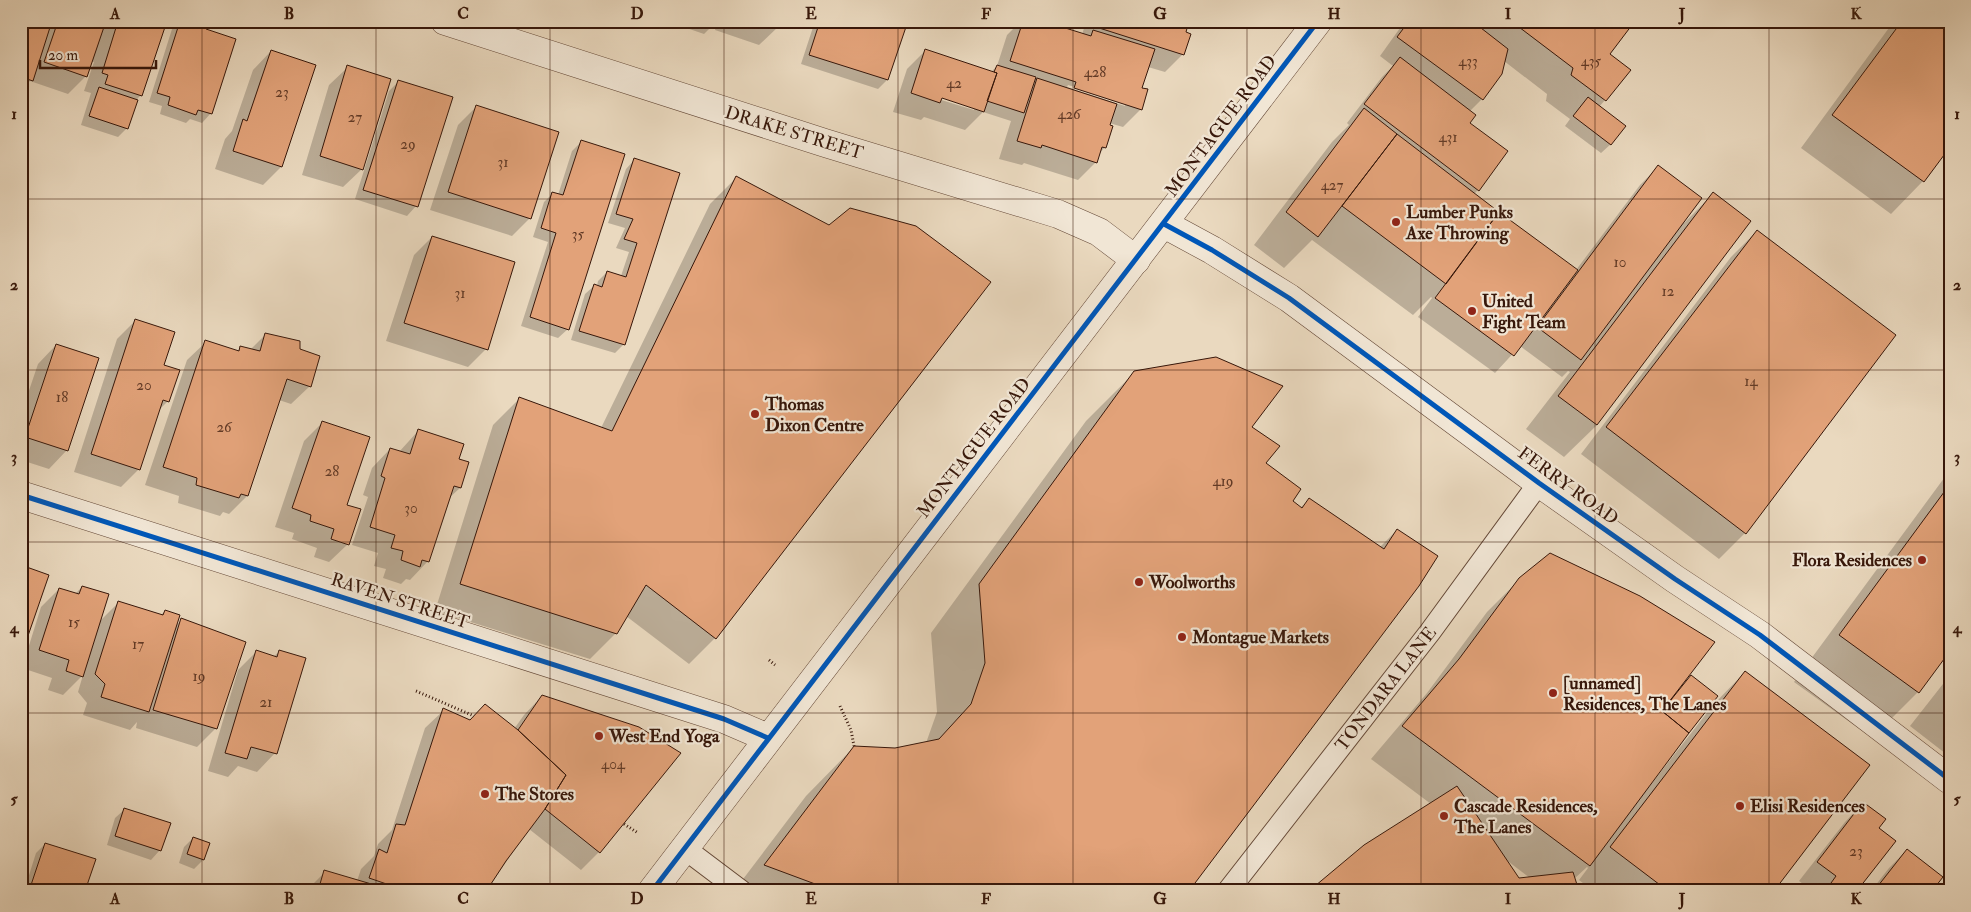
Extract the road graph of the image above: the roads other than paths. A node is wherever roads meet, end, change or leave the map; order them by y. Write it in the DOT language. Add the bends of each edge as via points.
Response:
graph roads {
  1 [pos="445,21"];
  2 [pos="1318,21"];
  3 [pos="1164,224"];
  4 [pos="1136,260"];
  5 [pos="1539,483"];
  6 [pos="21,495"];
  7 [pos="768,738"];
  8 [pos="1950,780"];
  9 [pos="684,848"];
  10 [pos="652,891"];
  11 [pos="740,891"];
  12 [pos="1228,891"];
  1 -- 4 [label="street, DRAKE STREET" via="1058,214 1099,232"];
  2 -- 3 [label="street, MONTAGUE ROAD"];
  3 -- 4 [label="street, MONTAGUE ROAD"];
  3 -- 5 [label="street, FERRY ROAD" via="1289,298"];
  4 -- 7 [label="street, MONTAGUE ROAD"];
  5 -- 8 [label="street, FERRY ROAD" via="1760,635"];
  5 -- 12 [label="lane, TONDARA LANE" via="1430,632"];
  6 -- 7 [label="street, RAVEN STREET" via="724,719"];
  7 -- 9 [label="street, MONTAGUE ROAD"];
  9 -- 10 [label="street, MONTAGUE ROAD"];
  9 -- 11 [label="lane"];
}
